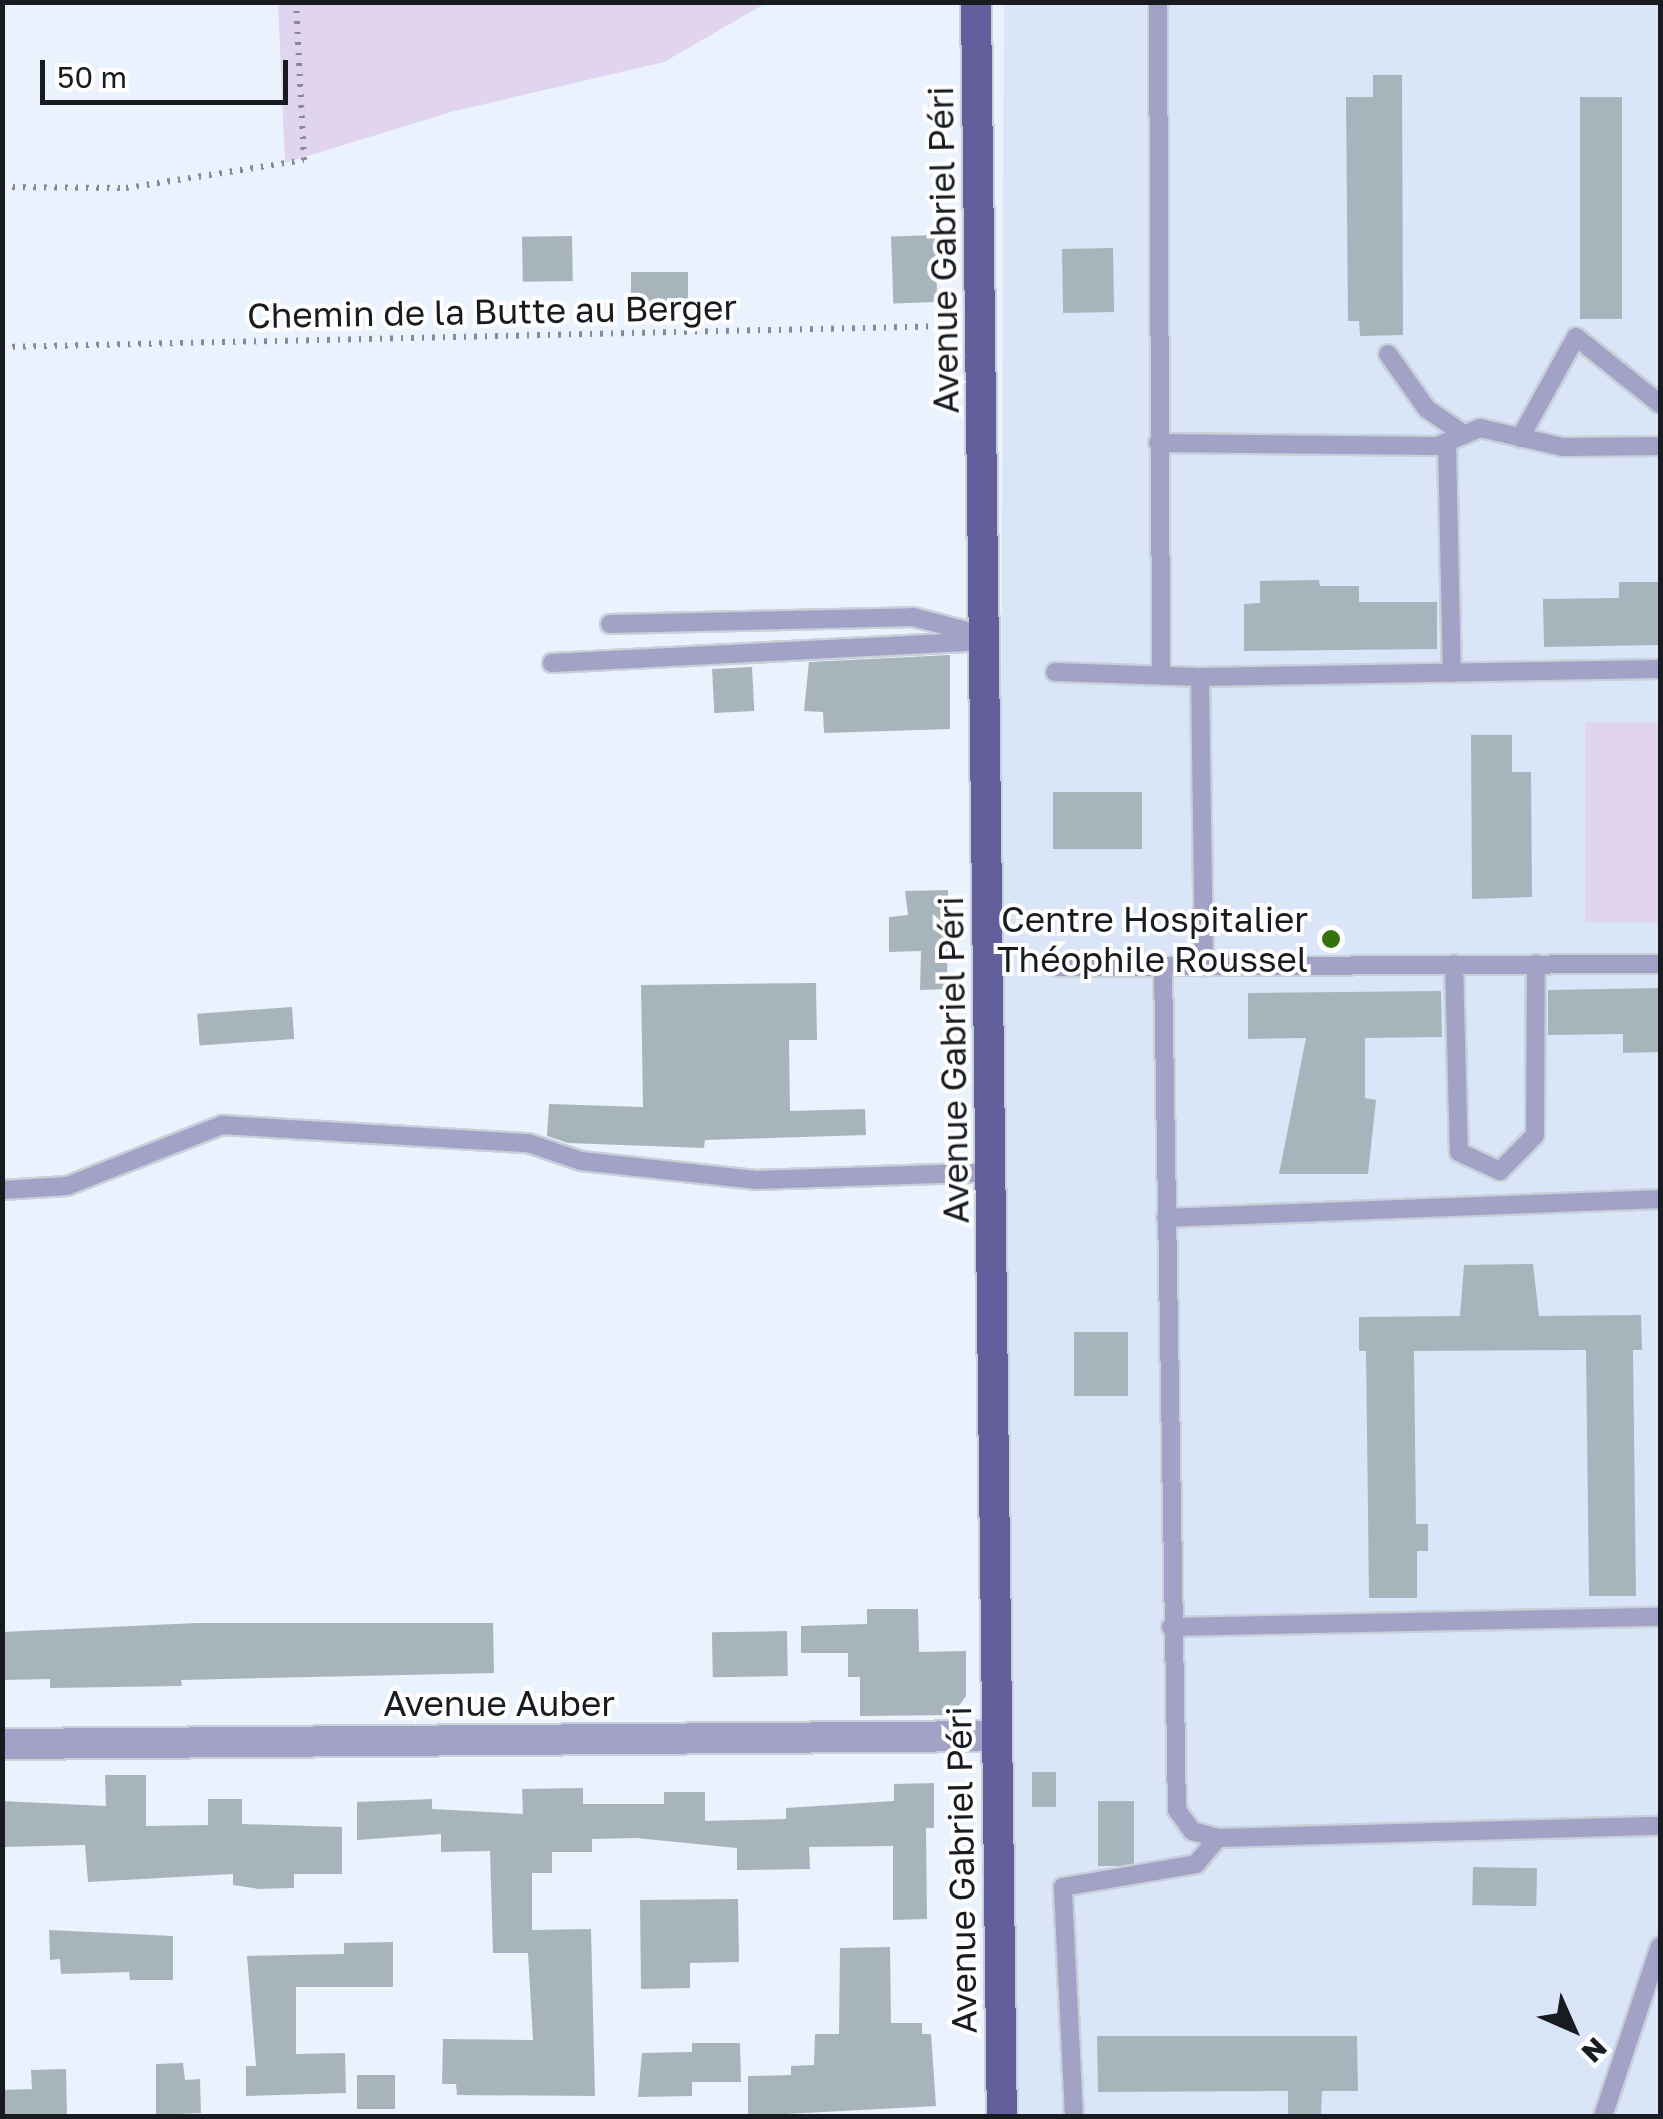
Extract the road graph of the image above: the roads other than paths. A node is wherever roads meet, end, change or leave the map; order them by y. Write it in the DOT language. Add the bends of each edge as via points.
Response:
graph roads {
  1 [pos="976,2"];
  2 [pos="1158,2"];
  3 [pos="1388,354"];
  4 [pos="1660,404"];
  5 [pos="1456,438"];
  6 [pos="1520,438"];
  7 [pos="1158,443"];
  8 [pos="1660,446"];
  9 [pos="610,624"];
  10 [pos="986,639"];
  11 [pos="552,664"];
  12 [pos="1660,669"];
  13 [pos="1055,672"];
  14 [pos="1452,673"];
  15 [pos="1161,675"];
  16 [pos="1200,677"];
  17 [pos="1454,964"];
  18 [pos="1536,964"];
  19 [pos="1660,964"];
  20 [pos="1204,966"];
  21 [pos="1057,967"];
  22 [pos="1163,968"];
  23 [pos="1500,1171"];
  24 [pos="992,1172"];
  25 [pos="2,1190"];
  26 [pos="1660,1199"];
  27 [pos="1503,1205"];
  28 [pos="1166,1218"];
  29 [pos="1660,1616"];
  30 [pos="1171,1628"];
  31 [pos="996,1736"];
  32 [pos="2,1744"];
  33 [pos="1660,1826"];
  34 [pos="1218,1838"];
  35 [pos="1660,1946"];
  36 [pos="1002,2116"];
  37 [pos="1074,2116"];
  38 [pos="1602,2116"];
  1 -- 10 [label="main road, Avenue Gabriel Péri"];
  2 -- 7 [label="lane"];
  3 -- 5 [label="lane"];
  4 -- 6 [label="lane" via="1576,337"];
  5 -- 6 [label="lane" via="1480,428"];
  5 -- 7 [label="lane"];
  5 -- 14 [label="lane"];
  6 -- 8 [label="lane" via="1563,447"];
  7 -- 15 [label="lane"];
  9 -- 10 [label="lane" via="913,616"];
  10 -- 11 [label="lane"];
  10 -- 24 [label="main road, Avenue Gabriel Péri"];
  12 -- 14 [label="lane"];
  13 -- 15 [label="lane"];
  14 -- 16 [label="lane"];
  15 -- 16 [label="lane"];
  16 -- 20 [label="lane"];
  17 -- 18 [label="lane"];
  17 -- 20 [label="lane"];
  17 -- 23 [label="lane" via="1459,1152"];
  18 -- 19 [label="lane"];
  18 -- 23 [label="lane" via="1534,1135"];
  20 -- 22 [label="lane"];
  21 -- 22 [label="lane"];
  22 -- 28 [label="lane"];
  23 -- 27 [label="lane"];
  24 -- 25 [label="lane" via="755,1180 581,1161 528,1143 222,1125 67,1186"];
  24 -- 31 [label="main road, Avenue Gabriel Péri"];
  26 -- 27 [label="lane"];
  27 -- 28 [label="lane"];
  28 -- 30 [label="lane"];
  29 -- 30 [label="lane"];
  30 -- 34 [label="lane" via="1176,1810 1192,1831"];
  31 -- 32 [label="street, Avenue Auber"];
  31 -- 36 [label="main road, Avenue Gabriel Péri"];
  33 -- 34 [label="lane"];
  34 -- 37 [label="lane" via="1196,1864 1063,1887"];
  35 -- 38 [label="lane"];
}
